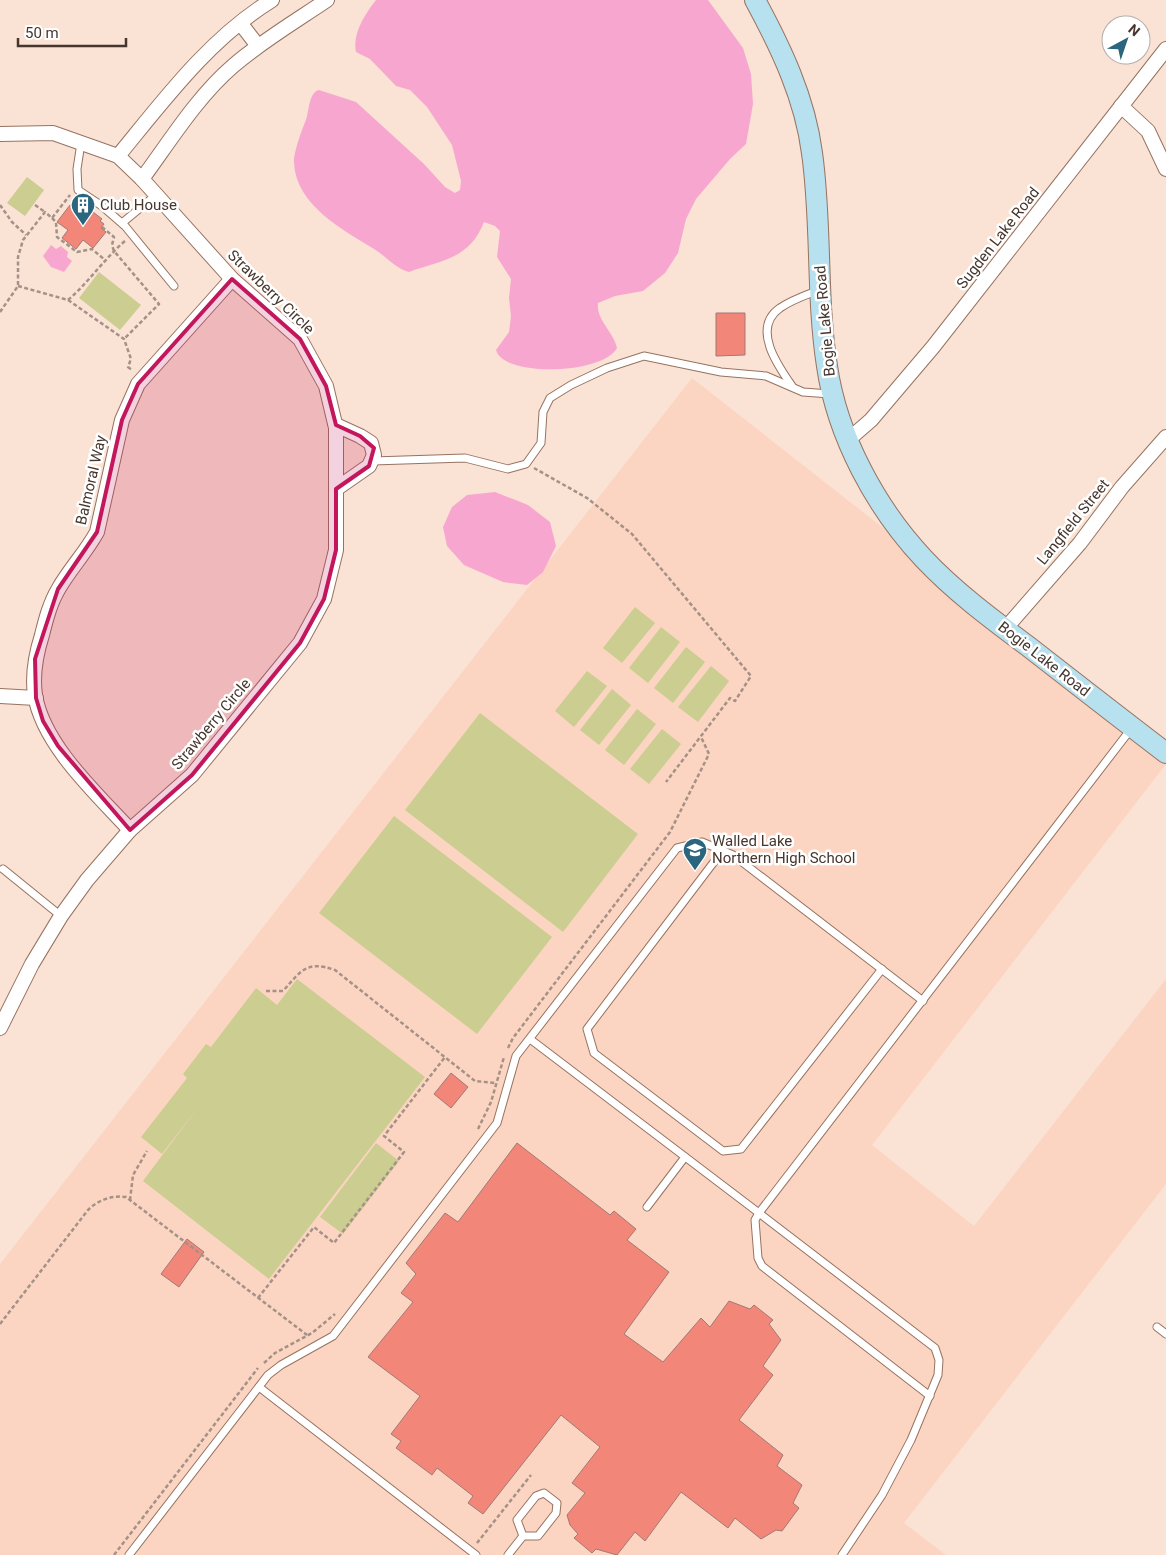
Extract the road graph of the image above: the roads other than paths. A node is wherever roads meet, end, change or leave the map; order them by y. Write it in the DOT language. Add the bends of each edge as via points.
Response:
graph roads {
  1 [pos="272,0"];
  2 [pos="328,0"];
  3 [pos="755,0"];
  4 [pos="241,24"];
  5 [pos="258,46"];
  6 [pos="1166,49"];
  7 [pos="1121,106"];
  8 [pos="0,134"];
  9 [pos="81,143"];
  10 [pos="118,156"];
  11 [pos="1166,169"];
  12 [pos="142,180"];
  13 [pos="156,194"];
  14 [pos="122,223"];
  15 [pos="232,280"];
  16 [pos="174,286"];
  17 [pos="821,289"];
  18 [pos="792,388"];
  19 [pos="833,394"];
  20 [pos="336,425"];
  21 [pos="1166,436"];
  22 [pos="848,440"];
  23 [pos="373,461"];
  24 [pos="336,489"];
  25 [pos="1005,629"];
  26 [pos="0,696"];
  27 [pos="36,698"];
  28 [pos="1133,727"];
  29 [pos="1166,753"];
  30 [pos="130,830"];
  31 [pos="723,850"];
  32 [pos="3,869"];
  33 [pos="61,916"];
  34 [pos="882,969"];
  35 [pos="924,1001"];
  36 [pos="2,1020"];
  37 [pos="530,1039"];
  38 [pos="685,1157"];
  39 [pos="647,1208"];
  40 [pos="759,1213"];
  41 [pos="1157,1327"];
  42 [pos="1166,1334"];
  43 [pos="259,1387"];
  44 [pos="930,1396"];
  45 [pos="523,1536"];
  46 [pos="473,1553"];
  47 [pos="129,1555"];
  48 [pos="508,1555"];
  49 [pos="842,1555"];
  1 -- 4 [label="street"];
  2 -- 5 [label="street"];
  3 -- 17 [label="main road, Bogie Lake Road" via="777,40 799,96 812,151"];
  4 -- 5 [label="street"];
  4 -- 10 [label="street" via="187,73"];
  5 -- 12 [label="street" via="206,93"];
  6 -- 7 [label="street, Sugden Lake Road"];
  7 -- 11 [label="street" via="1148,131"];
  7 -- 22 [label="street, Sugden Lake Road" via="933,347 871,420"];
  8 -- 9 [label="street, Strawberry Circle" via="53,133"];
  9 -- 10 [label="street, Strawberry Circle"];
  9 -- 14 [label="lane" via="76,169 78,190"];
  10 -- 12 [label="street, Strawberry Circle"];
  12 -- 13 [label="street, Strawberry Circle"];
  13 -- 14 [label="lane"];
  13 -- 15 [label="street, Strawberry Circle"];
  14 -- 16 [label="lane"];
  15 -- 20 [label="street, Strawberry Circle" via="300,339 326,386"];
  15 -- 27 [label="street, Balmoral Way" via="141,377 122,420 97,532 58,589 48,613 35,659"];
  17 -- 18 [label="lane" via="778,309 767,326 769,346"];
  17 -- 19 [label="main road, Bogie Lake Road" via="826,366"];
  18 -- 19 [label="lane"];
  18 -- 23 [label="lane" via="766,376 720,372 644,356 607,368 550,398 543,412 541,443 526,464 508,469 465,458"];
  19 -- 22 [label="main road, Bogie Lake Road"];
  20 -- 23 [label="street" via="371,443"];
  20 -- 24 [label="street, Strawberry Circle"];
  21 -- 25 [label="street, Langfield Street" via="1080,543"];
  22 -- 25 [label="main road, Bogie Lake Road" via="881,504 924,559"];
  23 -- 24 [label="street"];
  24 -- 30 [label="street, Strawberry Circle" via="336,550 324,599 300,643 192,775"];
  25 -- 28 [label="main road, Bogie Lake Road"];
  26 -- 27 [label="street"];
  27 -- 30 [label="street, Balmoral Way" via="43,721 58,746"];
  28 -- 29 [label="main road, Bogie Lake Road"];
  28 -- 35 [label="lane"];
  30 -- 33 [label="street, Strawberry Circle"];
  31 -- 34 [label="lane" via="733,854"];
  31 -- 34 [label="lane" via="587,1029 594,1053 723,1151 741,1149"];
  31 -- 37 [label="lane" via="702,842 677,848"];
  32 -- 33 [label="lane"];
  33 -- 36 [label="street, Strawberry Circle"];
  34 -- 35 [label="lane"];
  35 -- 40 [label="lane"];
  37 -- 38 [label="lane"];
  37 -- 43 [label="lane" via="516,1056 497,1123 340,1328 333,1336 281,1364"];
  38 -- 39 [label="lane"];
  38 -- 40 [label="lane"];
  40 -- 44 [label="lane" via="755,1220 758,1258 762,1266"];
  40 -- 44 [label="lane" via="935,1348 940,1360"];
  41 -- 42 [label="lane"];
  43 -- 46 [label="lane"];
  43 -- 47 [label="lane"];
  44 -- 49 [label="lane" via="882,1495"];
  45 -- 45 [label="lane" via="538,1536 556,1514 557,1503 544,1493 536,1496 517,1520"];
  45 -- 48 [label="lane"];
}
